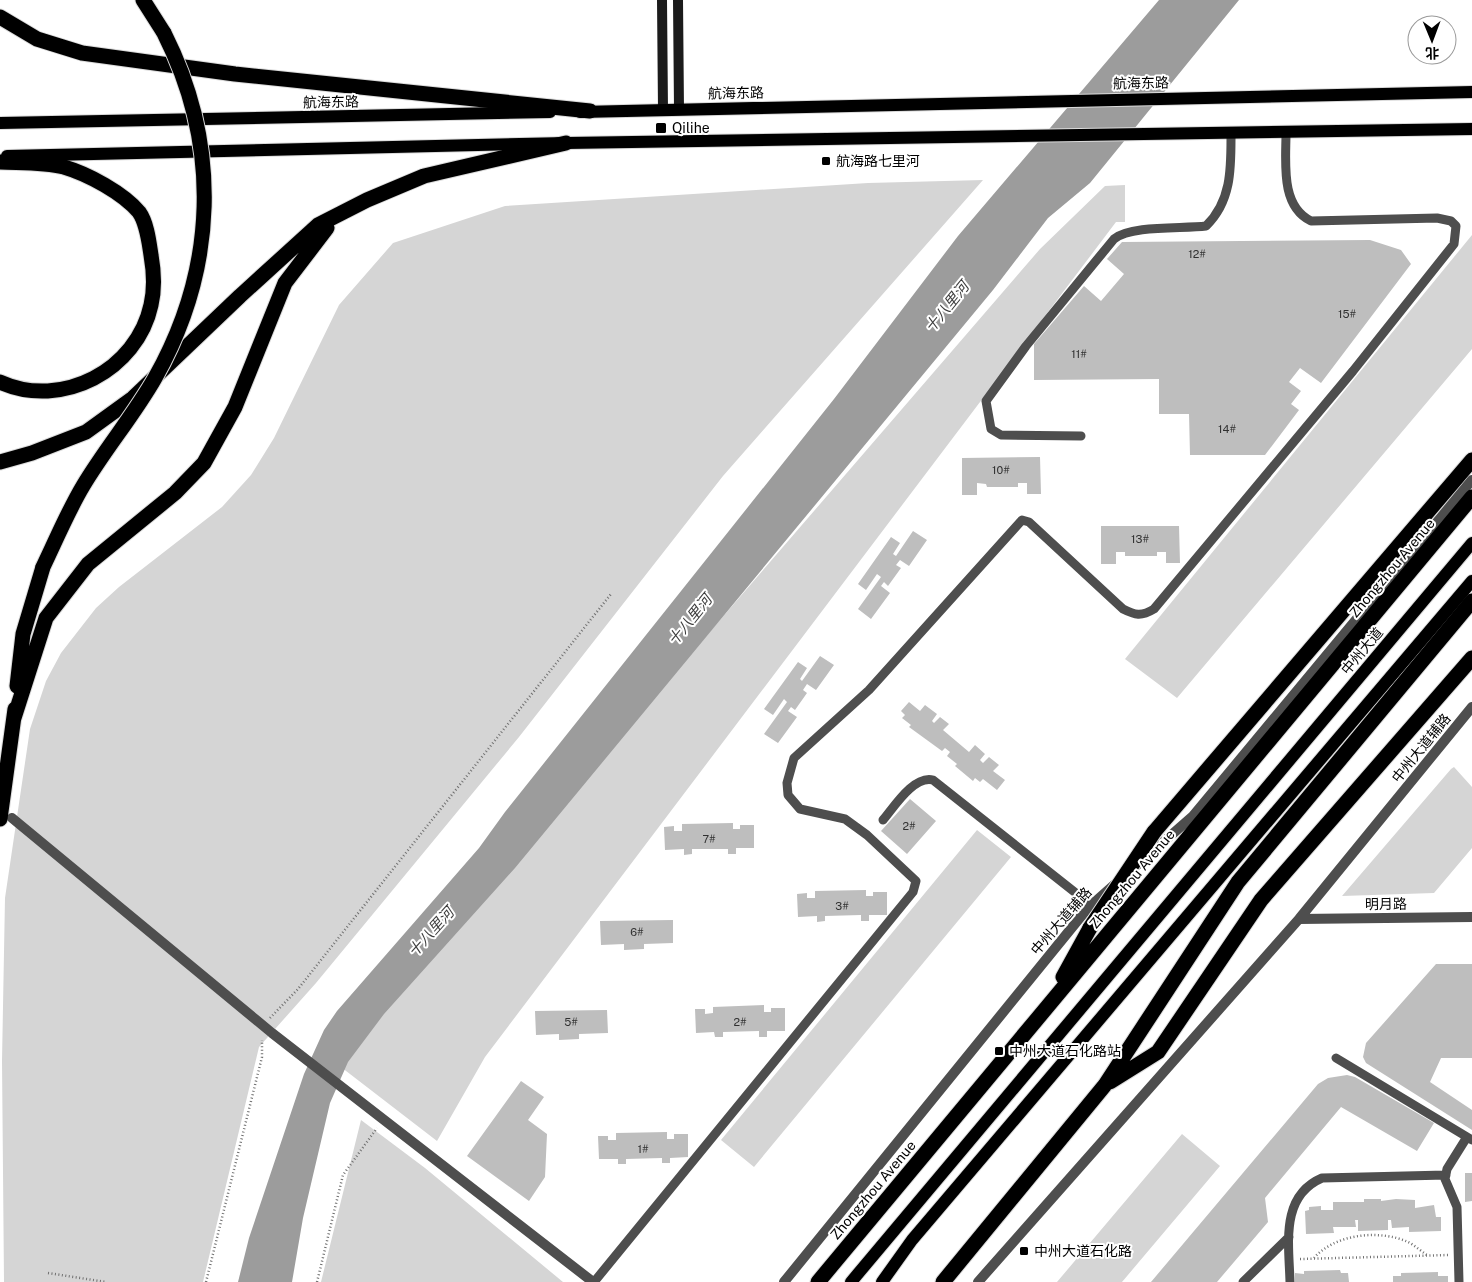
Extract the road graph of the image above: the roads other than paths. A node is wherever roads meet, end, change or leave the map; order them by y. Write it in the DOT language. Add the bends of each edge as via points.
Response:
graph roads {
  1 [pos="143,0"];
  2 [pos="662,0"];
  3 [pos="678,0"];
  4 [pos="0,17"];
  5 [pos="1472,92"];
  6 [pos="679,109"];
  7 [pos="663,110"];
  8 [pos="590,111"];
  9 [pos="0,122"];
  10 [pos="1472,129"];
  11 [pos="1450,130"];
  12 [pos="1286,133"];
  13 [pos="1231,134"];
  14 [pos="1472,137"];
  15 [pos="566,143"];
  16 [pos="0,156"];
  17 [pos="0,162"];
  18 [pos="343,211"];
  19 [pos="0,382"];
  20 [pos="1081,436"];
  21 [pos="1472,460"];
  22 [pos="0,462"];
  23 [pos="1472,480"];
  24 [pos="1472,497"];
  25 [pos="1472,543"];
  26 [pos="1472,581"];
  27 [pos="1472,601"];
  28 [pos="1472,658"];
  29 [pos="1472,707"];
  30 [pos="14,718"];
  31 [pos="6,819"];
  32 [pos="882,820"];
  33 [pos="1091,905"];
  34 [pos="1472,917"];
  35 [pos="1300,919"];
  36 [pos="1046,1008"];
  37 [pos="1336,1058"];
  38 [pos="1105,1085"];
  39 [pos="1469,1138"];
  40 [pos="1446,1175"];
  41 [pos="1289,1237"];
  42 [pos="594,1282"];
  43 [pos="784,1282"];
  44 [pos="818,1282"];
  45 [pos="851,1282"];
  46 [pos="882,1282"];
  47 [pos="943,1282"];
  48 [pos="978,1282"];
  49 [pos="1243,1282"];
  50 [pos="1290,1282"];
  51 [pos="1459,1282"];
  1 -- 30 [label="highway, bridge" via="179,62 188,89 205,178 200,255 176,333 154,379 83,486 43,567 23,634"];
  2 -- 7 [label="street"];
  3 -- 6 [label="street"];
  4 -- 8 [label="highway" via="37,39 82,53 235,74"];
  5 -- 6 [label="main road, 航海东路"];
  6 -- 7 [label="main road, 航海东路"];
  7 -- 8 [label="main road, 航海东路"];
  8 -- 9 [label="main road, 航海东路"];
  10 -- 11 [label="main road"];
  11 -- 12 [label="main road"];
  11 -- 14 [label="main road"];
  12 -- 13 [label="main road"];
  12 -- 42 [label="lane" via="1288,192 1302,217 1311,221 1437,218 1451,221 1456,226 1454,244 1353,371 1154,609 1145,615 1136,615 1123,609 1029,522 1022,520 869,690 794,758 787,783 788,796 792,801 800,810 845,819 867,835 916,881 913,892"];
  13 -- 15 [label="main road"];
  13 -- 20 [label="lane" via="1232,171 1215,218 1206,226 1137,229 1122,233 1026,346 986,401 991,429 1001,435"];
  15 -- 16 [label="main road"];
  15 -- 18 [label="highway" via="424,176"];
  17 -- 19 [label="highway" via="64,167 110,188 139,213 149,238 154,276 151,306 141,333 124,356 101,375 74,387 46,391 17,388"];
  18 -- 22 [label="highway" via="318,225 133,398 86,432"];
  18 -- 30 [label="highway" via="319,236 285,283 235,407 204,463 175,493 88,564 46,618"];
  21 -- 36 [label="highway, bridge" via="1154,832 1090,928"];
  23 -- 33 [label="street, 中州大道辅路" via="1193,816"];
  24 -- 36 [label="highway, Zhongzhou Avenue"];
  25 -- 45 [label="main road, 中州大道"];
  26 -- 46 [label="main road" via="912,1240"];
  27 -- 38 [label="highway" via="1238,882"];
  28 -- 38 [label="highway" via="1260,900 1158,1052"];
  29 -- 35 [label="street, 中州大道辅路"];
  30 -- 31 [label="highway"];
  31 -- 42 [label="street" via="272,1033"];
  32 -- 33 [label="lane" via="915,784 933,780"];
  33 -- 43 [label="street, 中州大道辅路"];
  34 -- 35 [label="street, 明月路"];
  35 -- 48 [label="street, 中州大道辅路"];
  36 -- 44 [label="highway, Zhongzhou Avenue"];
  37 -- 39 [label="lane"];
  38 -- 47 [label="highway"];
  39 -- 40 [label="lane"];
  40 -- 41 [label="lane" via="1322,1178 1311,1182 1298,1195 1292,1209"];
  40 -- 51 [label="lane" via="1457,1207"];
  41 -- 49 [label="lane"];
  41 -- 50 [label="lane"];
}
